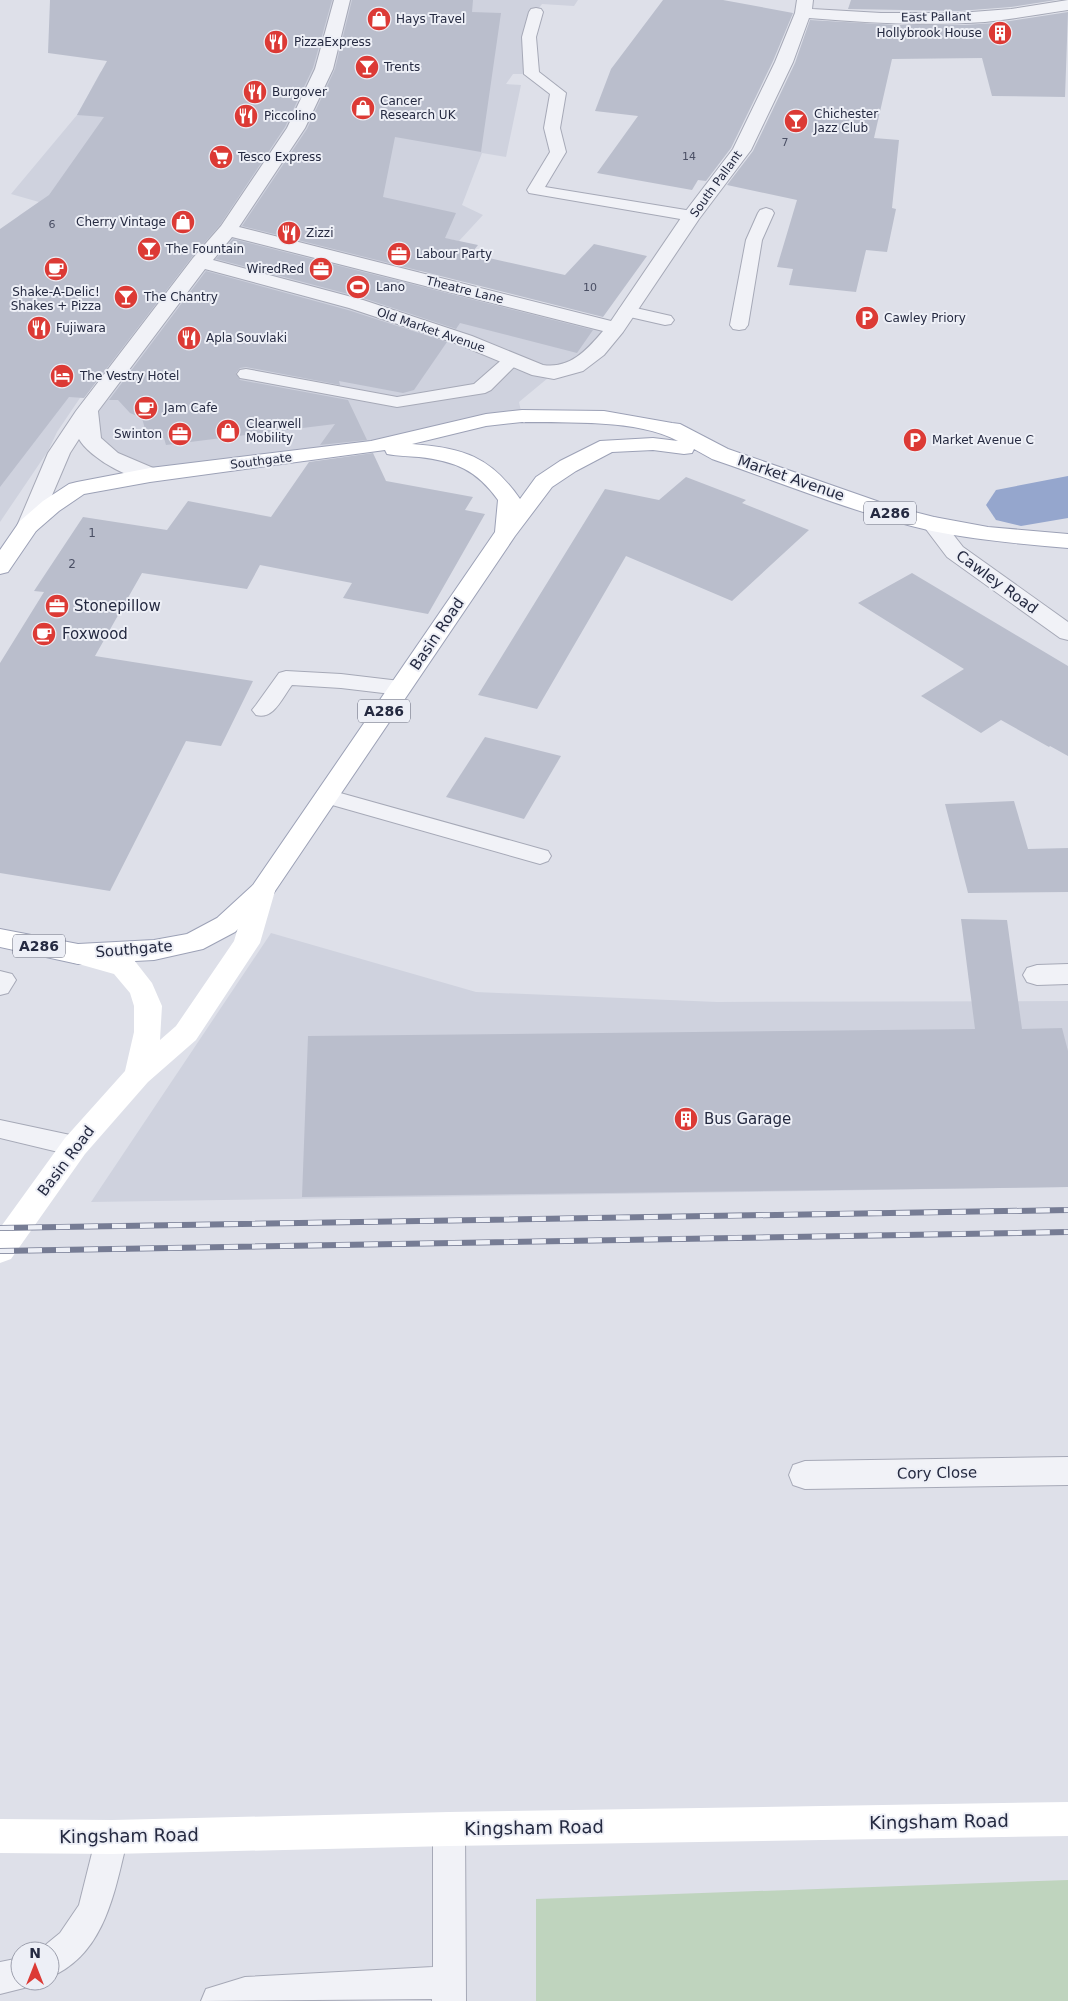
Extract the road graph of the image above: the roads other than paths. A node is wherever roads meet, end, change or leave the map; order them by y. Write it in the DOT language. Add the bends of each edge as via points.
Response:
graph roads {
  1 [pos="342,0"];
  2 [pos="1068,5"];
  3 [pos="804,6"];
  4 [pos="536,12"];
  5 [pos="766,213"];
  6 [pos="692,216"];
  7 [pos="228,230"];
  8 [pos="195,268"];
  9 [pos="627,311"];
  10 [pos="665,320"];
  11 [pos="739,325"];
  12 [pos="616,328"];
  13 [pos="597,351"];
  14 [pos="512,360"];
  15 [pos="246,374"];
  16 [pos="87,411"];
  17 [pos="371,447"];
  18 [pos="720,454"];
  19 [pos="150,475"];
  20 [pos="933,524"];
  21 [pos="28,526"];
  22 [pos="506,532"];
  23 [pos="1068,541"];
  24 [pos="0,567"];
  25 [pos="1068,633"];
  26 [pos="400,688"];
  27 [pos="263,710"];
  28 [pos="326,796"];
  29 [pos="540,856"];
  30 [pos="262,891"];
  31 [pos="0,938"];
  32 [pos="78,954"];
  33 [pos="1068,974"];
  34 [pos="1036,975"];
  35 [pos="0,979"];
  36 [pos="0,987"];
  37 [pos="138,1074"];
  38 [pos="0,1129"];
  39 [pos="75,1146"];
  40 [pos="0,1251"];
  41 [pos="1068,1471"];
  42 [pos="805,1475"];
  43 [pos="1068,1820"];
  44 [pos="449,1829"];
  45 [pos="0,1836"];
  46 [pos="112,1837"];
  47 [pos="60,1953"];
  48 [pos="449,1992"];
  49 [pos="218,2001"];
  1 -- 7 [label="street, Southgate" via="324,69 296,128"];
  2 -- 3 [label="street, East Pallant" via="1009,14 932,18 864,17"];
  3 -- 6 [label="street, South Pallant" via="784,62 742,150"];
  4 -- 6 [label="lane" via="529,37 532,74 558,93 552,128 558,152 535,190"];
  5 -- 11 [label="lane" via="754,240"];
  6 -- 9 [label="street, South Pallant"];
  7 -- 8 [label="street, Southgate"];
  7 -- 12 [label="street, Theatre Lane"];
  8 -- 14 [label="street, Old Market Avenue" via="356,304 465,340"];
  8 -- 16 [label="street, Southgate"];
  9 -- 10 [label="lane"];
  9 -- 12 [label="street, South Pallant"];
  12 -- 13 [label="street, South Pallant"];
  13 -- 14 [label="street, Old Market Avenue" via="576,367 554,373 539,371"];
  14 -- 15 [label="lane" via="479,389 397,402"];
  16 -- 19 [label="street" via="90,440 110,458"];
  16 -- 21 [label="street, Southgate" via="60,453"];
  17 -- 18 [label="main road, A286" via="486,420 522,416 604,417 672,429"];
  17 -- 19 [label="main road, Southgate / A286"];
  17 -- 22 [label="main road, Basin Road / A286" via="450,456 478,466 490,475 509,500"];
  18 -- 20 [label="main road, Market Avenue / A286" via="883,511"];
  18 -- 22 [label="main road, A286" via="653,444 608,446 544,482"];
  19 -- 21 [label="main road, Southgate / A286" via="77,489"];
  20 -- 23 [label="main road, Market Avenue / A286" via="988,534"];
  20 -- 25 [label="street, Cawley Road" via="955,552"];
  21 -- 24 [label="main road, Southgate / A286"];
  22 -- 26 [label="main road, Basin Road / A286"];
  26 -- 27 [label="lane" via="286,678"];
  26 -- 28 [label="main road, Basin Road / A286"];
  28 -- 29 [label="lane"];
  28 -- 30 [label="main road, Basin Road / A286"];
  30 -- 32 [label="main road, Southgate / A286" via="226,925 194,942 154,950"];
  30 -- 37 [label="main road, Basin Road" via="248,942 186,1033"];
  31 -- 32 [label="main road, Southgate / A286"];
  32 -- 37 [label="main road, Southgate" via="124,967 142,990 148,1006 148,1032"];
  33 -- 34 [label="street"];
  35 -- 36 [label="lane" via="4,980"];
  37 -- 39 [label="main road, Basin Road"];
  38 -- 39 [label="lane"];
  39 -- 40 [label="main road, Basin Road"];
  41 -- 42 [label="street, Cory Close"];
  43 -- 44 [label="main road, Kingsham Road"];
  44 -- 46 [label="main road, Kingsham Road"];
  44 -- 48 [label="lane"];
  45 -- 46 [label="main road, Kingsham Road"];
  46 -- 47 [label="lane" via="93,1911 72,1944"];
  48 -- 49 [label="lane" via="245,1994"];
}
